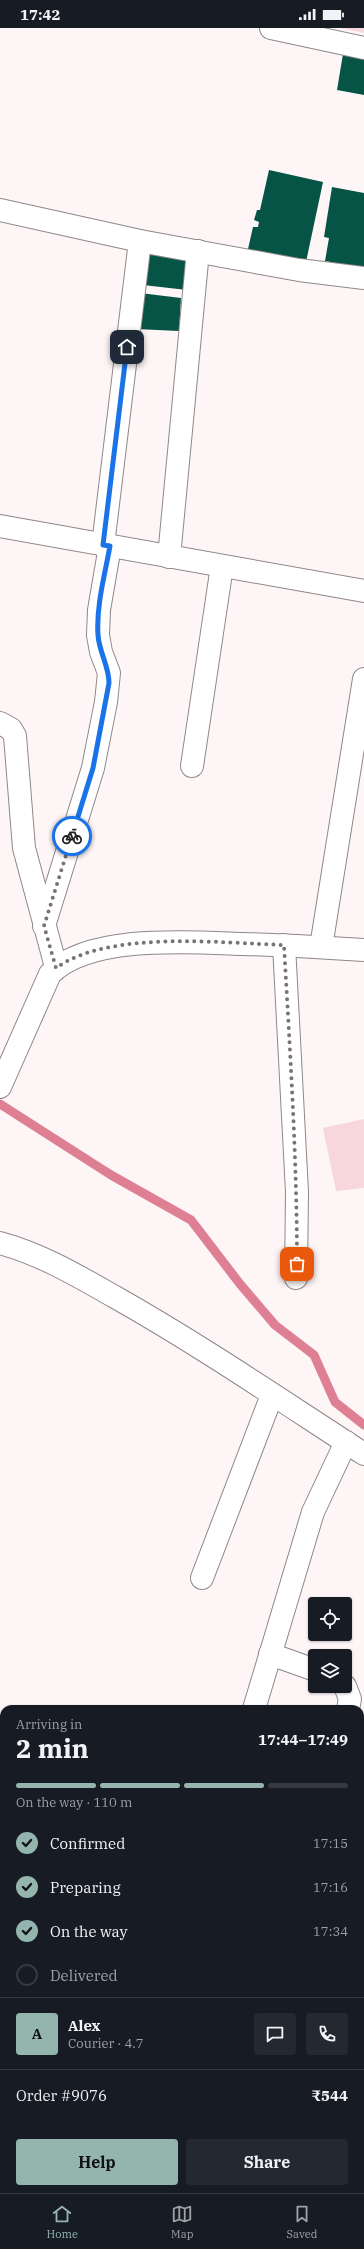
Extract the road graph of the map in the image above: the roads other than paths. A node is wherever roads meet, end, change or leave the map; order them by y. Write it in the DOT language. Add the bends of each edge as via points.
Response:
graph roads {
  1 [pos="271,28"];
  2 [pos="364,48"];
  3 [pos="0,210"];
  4 [pos="140,241"];
  5 [pos="198,251"];
  6 [pos="364,278"];
  7 [pos="0,526"];
  8 [pos="106,545"];
  9 [pos="169,557"];
  10 [pos="222,566"];
  11 [pos="364,591"];
  12 [pos="364,679"];
  13 [pos="0,724"];
  14 [pos="192,766"];
  15 [pos="44,926"];
  16 [pos="284,945"];
  17 [pos="321,947"];
  18 [pos="364,950"];
  19 [pos="56,968"];
  20 [pos="1,1086"];
  21 [pos="0,1243"];
  22 [pos="296,1278"];
  23 [pos="272,1395"];
  24 [pos="346,1442"];
  25 [pos="364,1454"];
  26 [pos="202,1578"];
  27 [pos="270,1654"];
  28 [pos="308,1668"];
  29 [pos="348,1693"];
  30 [pos="255,1705"];
  31 [pos="349,1705"];
  1 -- 2 [label="street"];
  3 -- 4 [label="street"];
  4 -- 5 [label="street"];
  4 -- 8 [label="street"];
  5 -- 6 [label="street" via="300,270"];
  5 -- 9 [label="street"];
  7 -- 8 [label="street"];
  8 -- 9 [label="street"];
  8 -- 15 [label="street" via="98,635 109,673 106,702 93,768"];
  9 -- 10 [label="street"];
  10 -- 11 [label="street"];
  10 -- 14 [label="street"];
  12 -- 17 [label="street"];
  13 -- 15 [label="street" via="11,729 15,736 24,848"];
  15 -- 19 [label="street"];
  16 -- 17 [label="street"];
  16 -- 19 [label="street" via="143,942 85,953"];
  16 -- 22 [label="street" via="297,1192"];
  17 -- 18 [label="street"];
  19 -- 20 [label="street" via="50,974"];
  21 -- 23 [label="street" via="23,1249 65,1269 151,1318"];
  23 -- 24 [label="street"];
  23 -- 26 [label="street"];
  24 -- 25 [label="street"];
  24 -- 27 [label="street" via="313,1512"];
  27 -- 28 [label="street"];
  27 -- 30 [label="street"];
  29 -- 31 [label="street"];
}
